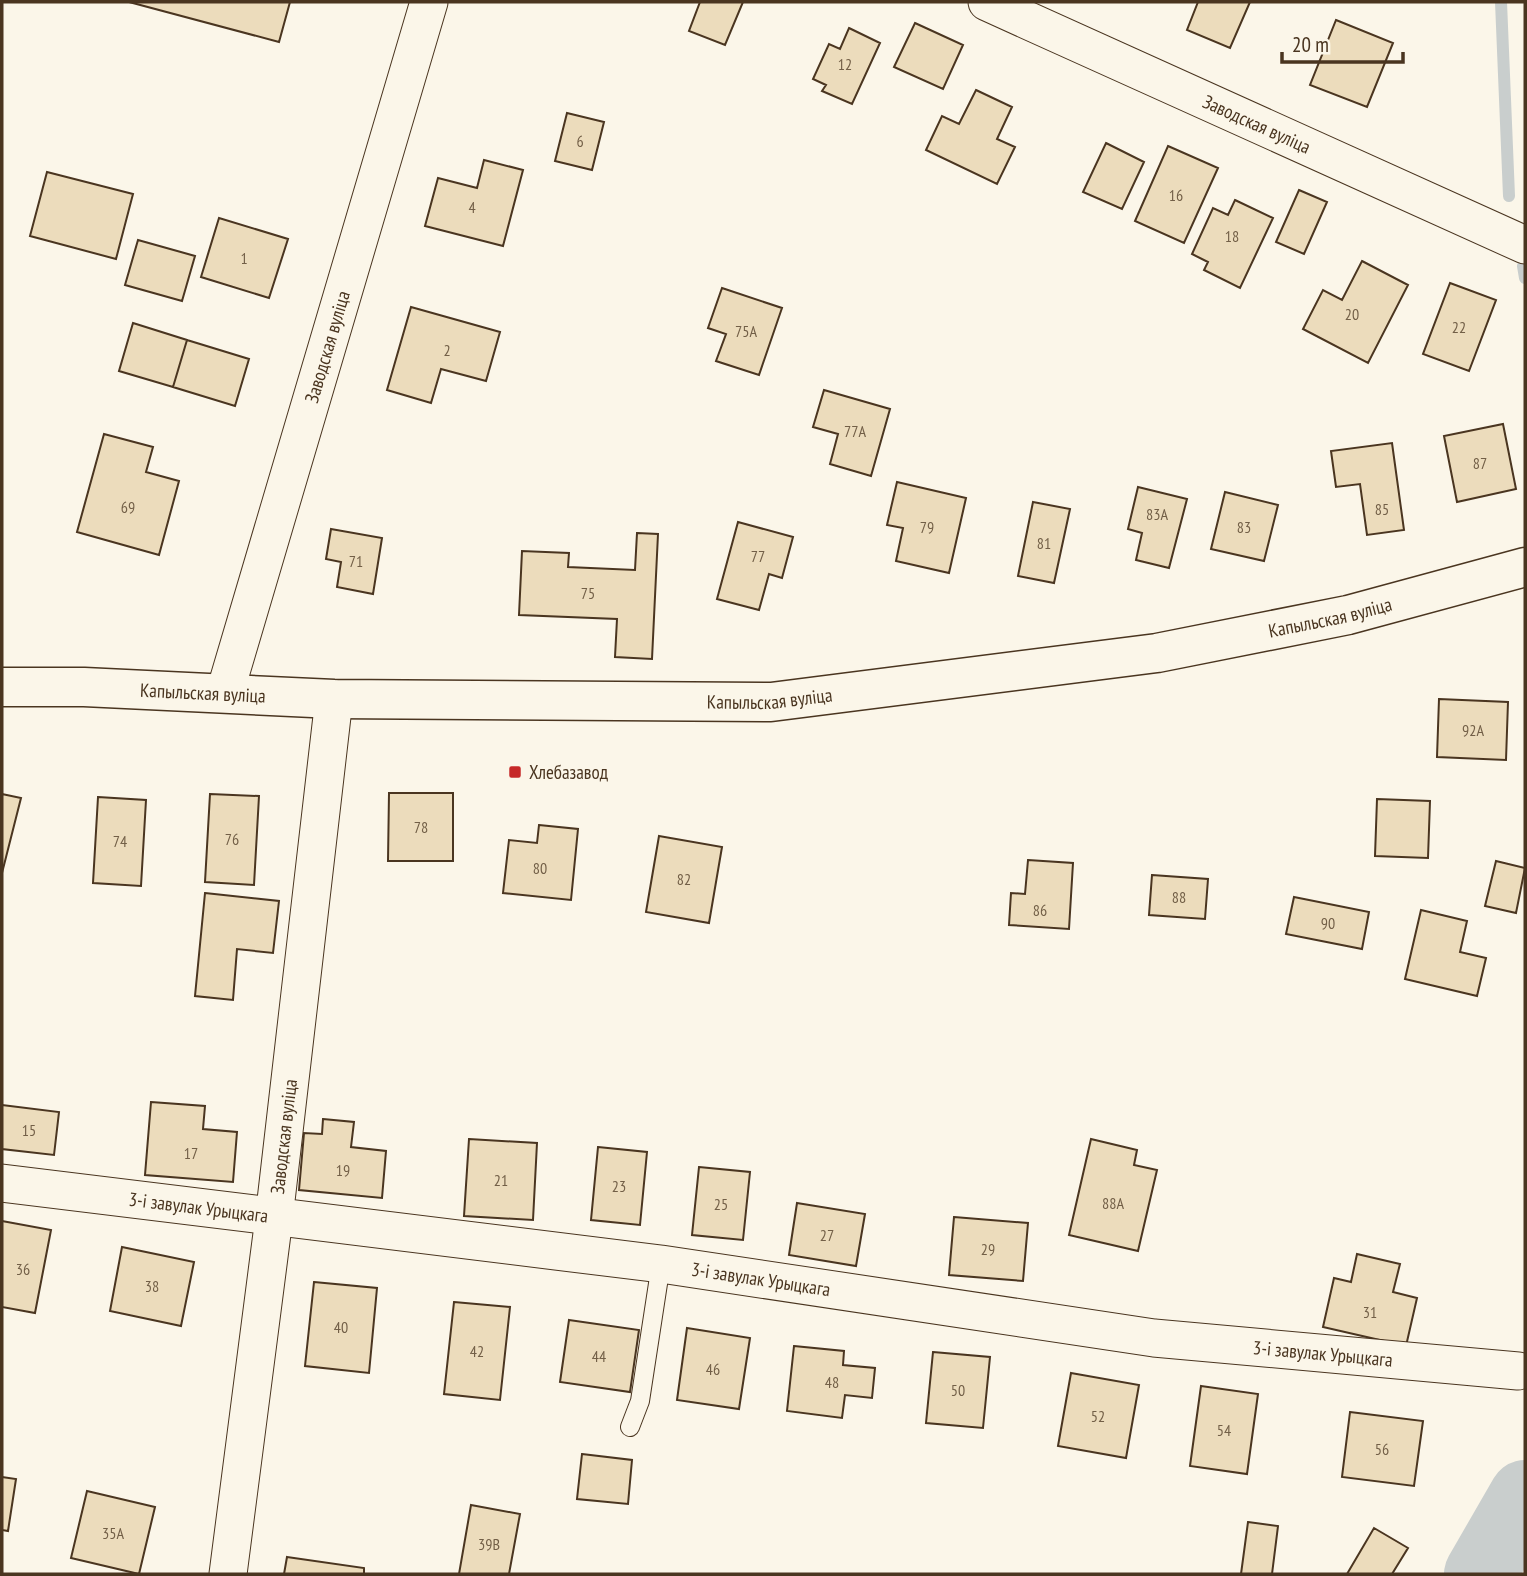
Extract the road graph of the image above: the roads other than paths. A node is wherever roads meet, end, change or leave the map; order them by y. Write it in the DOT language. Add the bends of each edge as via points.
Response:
graph roads {
  1 [pos="429,2"];
  2 [pos="987,2"];
  3 [pos="1525,245"];
  4 [pos="1525,567"];
  5 [pos="2,687"];
  6 [pos="225,692"];
  7 [pos="334,699"];
  8 [pos="2,1183"];
  9 [pos="274,1218"];
  10 [pos="661,1264"];
  11 [pos="1518,1371"];
  12 [pos="630,1427"];
  13 [pos="228,1574"];
  1 -- 6 [label="street, Заводская вуліца"];
  2 -- 3 [label="street, Заводская вуліца"];
  4 -- 7 [label="main road, Капыльская вуліца" via="1348,615 1157,653 771,702"];
  5 -- 6 [label="main road, Капыльская вуліца"];
  6 -- 7 [label="main road, Капыльская вуліца"];
  7 -- 9 [label="street, Заводская вуліца"];
  8 -- 9 [label="street, 3-і завулак Урыцкага"];
  9 -- 10 [label="street, 3-і завулак Урыцкага"];
  9 -- 13 [label="street, Заводская вуліца"];
  10 -- 11 [label="street, 3-і завулак Урыцкага" via="1154,1338"];
  10 -- 12 [label="lane" via="640,1401"];
}
